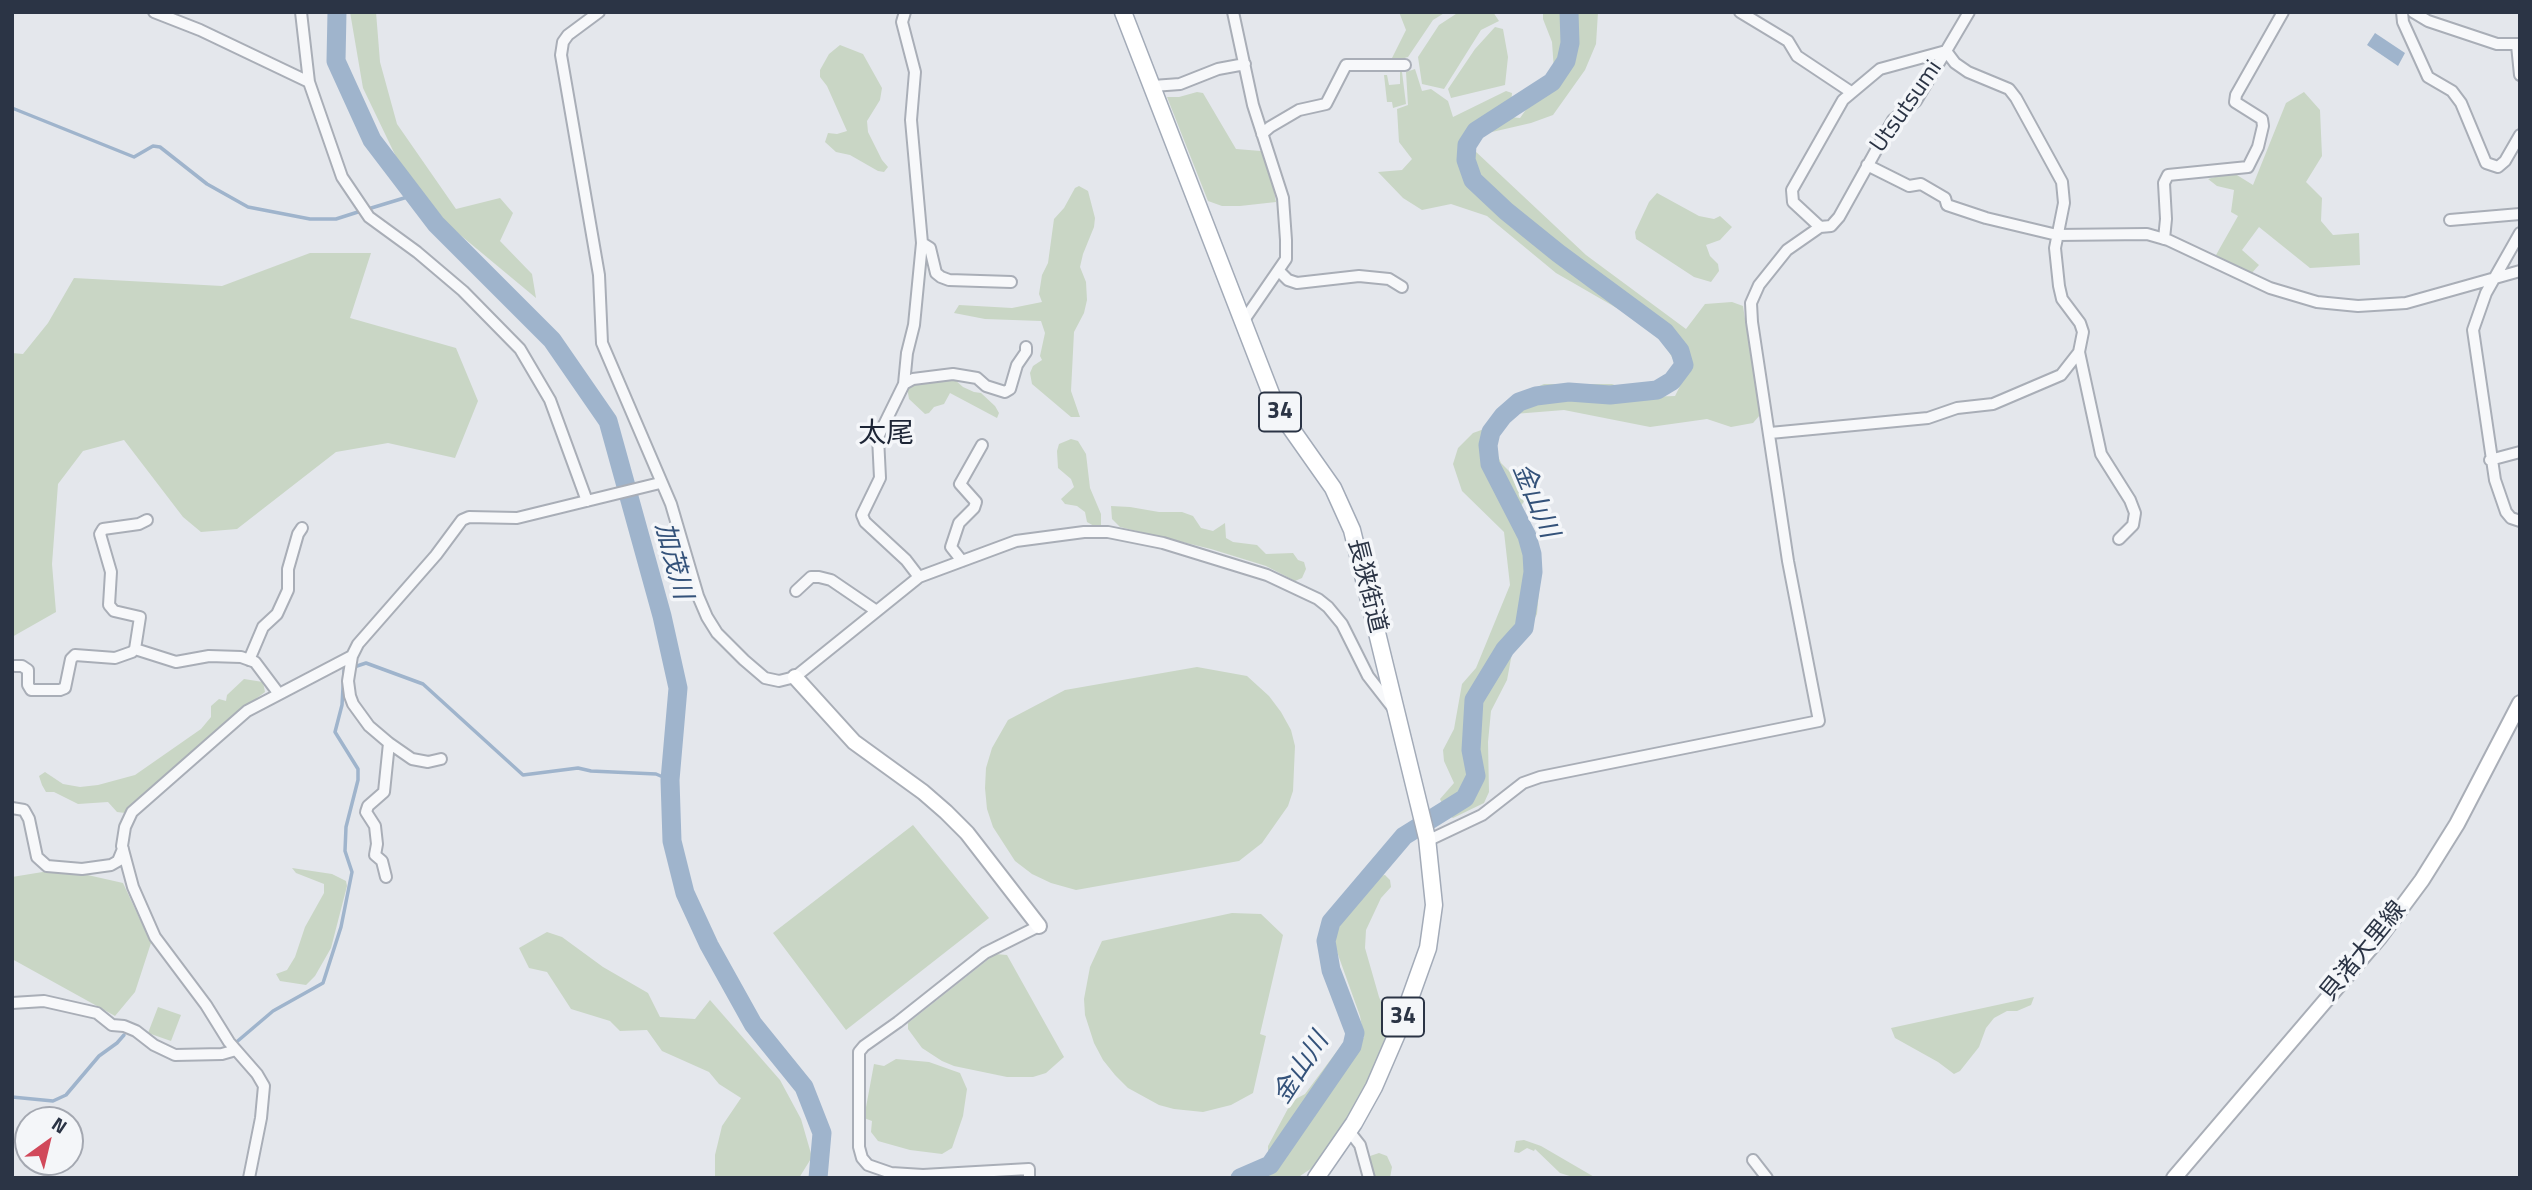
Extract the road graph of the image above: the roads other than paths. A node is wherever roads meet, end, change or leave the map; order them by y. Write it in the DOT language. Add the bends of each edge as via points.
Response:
graph roads {
  1 [pos="154,12"];
  2 [pos="301,12"];
  3 [pos="599,12"];
  4 [pos="905,12"];
  5 [pos="1123,12"];
  6 [pos="1233,12"];
  7 [pos="1740,12"];
  8 [pos="1969,12"];
  9 [pos="2283,12"];
  10 [pos="2402,12"];
  11 [pos="2413,12"];
  12 [pos="2519,44"];
  13 [pos="1945,51"];
  14 [pos="1245,64"];
  15 [pos="1405,65"];
  16 [pos="2520,75"];
  17 [pos="309,82"];
  18 [pos="1153,86"];
  19 [pos="1851,92"];
  20 [pos="1262,134"];
  21 [pos="2520,135"];
  22 [pos="1867,166"];
  23 [pos="2520,214"];
  24 [pos="2450,220"];
  25 [pos="1819,227"];
  26 [pos="2520,233"];
  27 [pos="2057,235"];
  28 [pos="2164,239"];
  29 [pos="922,243"];
  30 [pos="1279,271"];
  31 [pos="2520,271"];
  32 [pos="2493,279"];
  33 [pos="1011,282"];
  34 [pos="1402,287"];
  35 [pos="1242,323"];
  36 [pos="1026,346"];
  37 [pos="2079,352"];
  38 [pos="904,384"];
  39 [pos="1770,433"];
  40 [pos="982,445"];
  41 [pos="2520,452"];
  42 [pos="2490,460"];
  43 [pos="660,482"];
  44 [pos="587,501"];
  45 [pos="147,520"];
  46 [pos="2520,521"];
  47 [pos="302,528"];
  48 [pos="2119,539"];
  49 [pos="962,561"];
  50 [pos="919,577"];
  51 [pos="796,591"];
  52 [pos="875,610"];
  53 [pos="135,649"];
  54 [pos="352,656"];
  55 [pos="249,660"];
  56 [pos="15,666"];
  57 [pos="795,677"];
  58 [pos="279,694"];
  59 [pos="2520,704"];
  60 [pos="1397,714"];
  61 [pos="389,743"];
  62 [pos="441,759"];
  63 [pos="12,808"];
  64 [pos="1427,839"];
  65 [pos="123,849"];
  66 [pos="386,877"];
  67 [pos="1040,926"];
  68 [pos="12,1003"];
  69 [pos="233,1047"];
  70 [pos="1349,1132"];
  71 [pos="1753,1160"];
  72 [pos="249,1178"];
  73 [pos="1029,1178"];
  74 [pos="1316,1178"];
  75 [pos="1369,1178"];
  76 [pos="1767,1178"];
  77 [pos="2174,1178"];
  1 -- 17 [label="street"];
  2 -- 17 [label="street"];
  3 -- 43 [label="street" via="574,28 563,42 561,55 599,275 601,343"];
  4 -- 29 [label="street" via="902,22 915,72 911,120"];
  5 -- 18 [label="main road, 長狭街道 / 34"];
  6 -- 14 [label="street"];
  7 -- 19 [label="street" via="1788,41 1797,55"];
  8 -- 13 [label="street, Utsutsumi"];
  9 -- 28 [label="street" via="2236,95 2235,102 2262,119 2258,147 2248,167 2168,175"];
  10 -- 21 [label="street" via="2428,77 2452,91 2461,103 2486,163 2498,167"];
  11 -- 12 [label="street" via="2497,44"];
  12 -- 16 [label="street"];
  13 -- 19 [label="street" via="1880,69"];
  13 -- 22 [label="street, Utsutsumi" via="1916,101 1893,120"];
  13 -- 27 [label="street" via="1968,72 1999,83 2016,98 2062,182 2064,202"];
  14 -- 18 [label="street" via="1180,84"];
  14 -- 20 [label="street"];
  15 -- 20 [label="street" via="1346,65 1326,104 1299,110"];
  17 -- 44 [label="street" via="342,177 369,217 463,291 520,349 550,400"];
  18 -- 35 [label="main road, 長狭街道 / 34"];
  19 -- 25 [label="street" via="1792,190 1793,202"];
  20 -- 30 [label="street" via="1283,198 1286,259"];
  22 -- 25 [label="street, Utsutsumi" via="1839,217 1831,226"];
  22 -- 27 [label="street" via="1909,186 1922,184 1945,198 1947,205"];
  23 -- 24 [label="street"];
  25 -- 39 [label="street, Utsutsumi" via="1787,250 1751,303"];
  26 -- 32 [label="street"];
  27 -- 28 [label="street" via="2147,234"];
  27 -- 37 [label="street" via="2054,248 2062,299 2083,332"];
  28 -- 32 [label="street" via="2270,288 2318,302 2358,306 2406,303"];
  29 -- 33 [label="street" via="930,248 941,277"];
  29 -- 38 [label="street"];
  30 -- 34 [label="street" via="1297,283 1359,276 1389,279"];
  30 -- 35 [label="street"];
  31 -- 32 [label="street"];
  32 -- 42 [label="street" via="2473,330"];
  35 -- 60 [label="main road, 長狭街道 / 34" via="1277,408 1346,514"];
  36 -- 38 [label="street" via="1006,392 977,378 953,374"];
  37 -- 39 [label="street" via="2061,376 1993,404 1957,408 1928,418"];
  37 -- 48 [label="street" via="2101,454 2135,513 2133,525"];
  38 -- 50 [label="street" via="878,437 880,478 862,515"];
  39 -- 64 [label="street, Utsutsumi" via="1788,561 1819,721 1539,777 1523,783 1482,815"];
  40 -- 49 [label="street" via="960,484 976,502 959,523 951,547"];
  41 -- 42 [label="street"];
  42 -- 46 [label="street" via="2506,512"];
  43 -- 44 [label="street"];
  43 -- 57 [label="street" via="698,596 717,633 765,678"];
  44 -- 54 [label="street" via="517,518 462,520"];
  45 -- 53 [label="street" via="103,529 100,534 111,572 109,606 139,617"];
  47 -- 55 [label="street" via="288,569 288,590 277,614 263,627"];
  49 -- 50 [label="street"];
  49 -- 60 [label="street" via="1016,541 1108,532 1163,543 1267,575 1328,607"];
  50 -- 52 [label="street"];
  51 -- 52 [label="street" via="811,577 819,576"];
  52 -- 57 [label="street"];
  53 -- 55 [label="street" via="176,662 209,656"];
  53 -- 56 [label="street" via="115,657 75,655 65,688 60,690 31,690 28,670"];
  54 -- 58 [label="street"];
  54 -- 61 [label="street" via="348,681 353,704"];
  55 -- 58 [label="street"];
  57 -- 67 [label="street" via="854,742 946,811"];
  58 -- 65 [label="street" via="247,712 142,802 125,827"];
  59 -- 77 [label="street, 貝渚大里線" via="2464,812 2422,880 2379,938"];
  60 -- 64 [label="main road, 長狭街道 / 34"];
  61 -- 62 [label="street" via="412,759"];
  61 -- 66 [label="street" via="384,792 366,812 375,826 376,855"];
  63 -- 65 [label="street" via="24,810 37,857 47,866 82,869 111,865"];
  64 -- 70 [label="main road, 長狭街道 / 34" via="1434,905 1429,943 1380,1076"];
  65 -- 69 [label="street" via="133,887 155,937"];
  67 -- 73 [label="street" via="985,953 859,1052 859,1147 868,1165 891,1173 923,1175 1029,1169"];
  68 -- 69 [label="street" via="44,1001 97,1013 112,1026 136,1031 175,1055 222,1054"];
  69 -- 72 [label="street" via="257,1074 265,1092"];
  70 -- 74 [label="main road, 長狭街道 / 34"];
  70 -- 75 [label="street" via="1360,1145"];
  71 -- 76 [label="street"];
}
